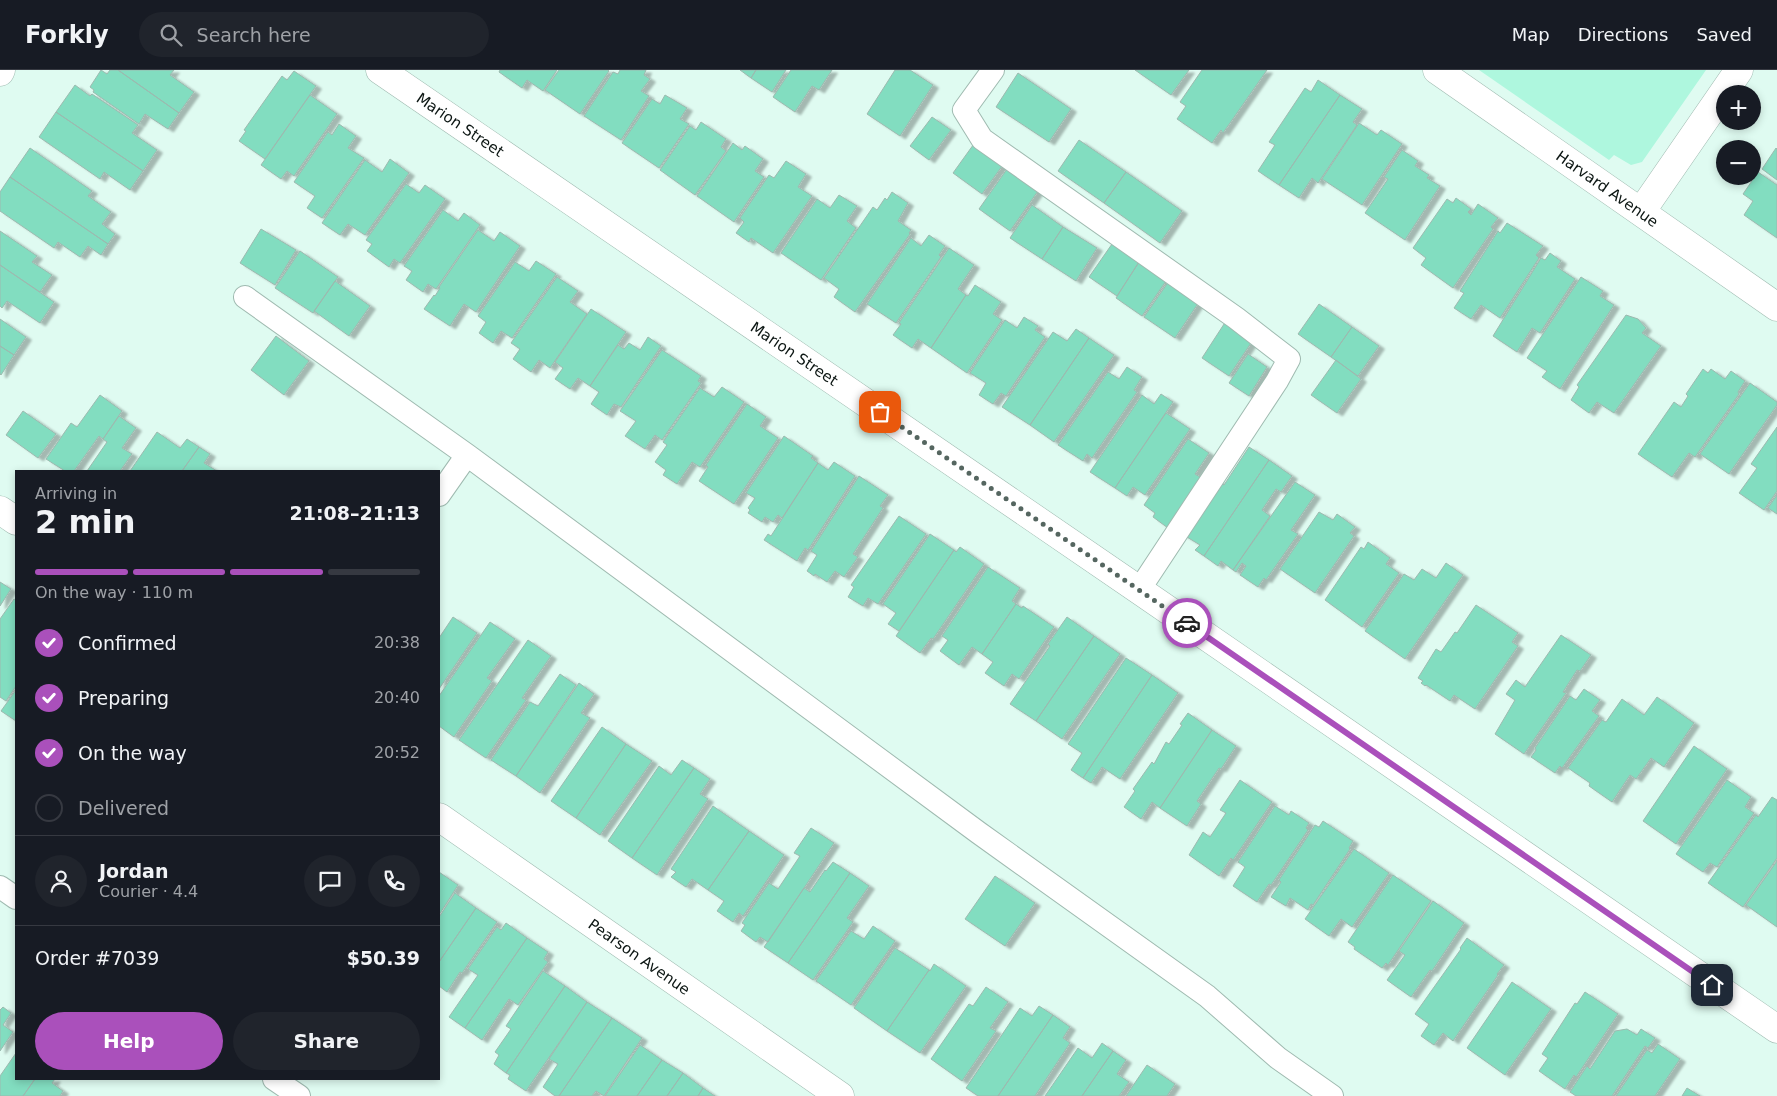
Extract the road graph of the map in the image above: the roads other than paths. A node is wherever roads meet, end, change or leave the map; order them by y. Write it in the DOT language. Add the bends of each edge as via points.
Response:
graph roads {
  1 [pos="380,70"];
  2 [pos="993,70"];
  3 [pos="1437,70"];
  4 [pos="1739,70"];
  5 [pos="1641,212"];
  6 [pos="245,297"];
  7 [pos="1777,307"];
  8 [pos="467,455"];
  9 [pos="440,494"];
  10 [pos="0,510"];
  11 [pos="15,520"];
  12 [pos="1139,590"];
  13 [pos="440,818"];
  14 [pos="0,887"];
  15 [pos="15,897"];
  16 [pos="1777,1029"];
  17 [pos="275,1080"];
  18 [pos="299,1096"];
  19 [pos="840,1096"];
  20 [pos="1332,1096"];
  1 -- 12 [label="street, Marion Street"];
  2 -- 12 [label="lane" via="964,110 982,139 1289,359"];
  3 -- 5 [label="street, Harvard Avenue"];
  4 -- 5 [label="street"];
  5 -- 7 [label="street, Harvard Avenue"];
  6 -- 8 [label="lane"];
  8 -- 9 [label="lane"];
  8 -- 20 [label="lane" via="963,821 1207,996 1278,1058"];
  10 -- 11 [label="street"];
  12 -- 16 [label="street, Marion Street"];
  13 -- 19 [label="street, Pearson Avenue"];
  14 -- 15 [label="lane"];
  17 -- 18 [label="lane"];
}
